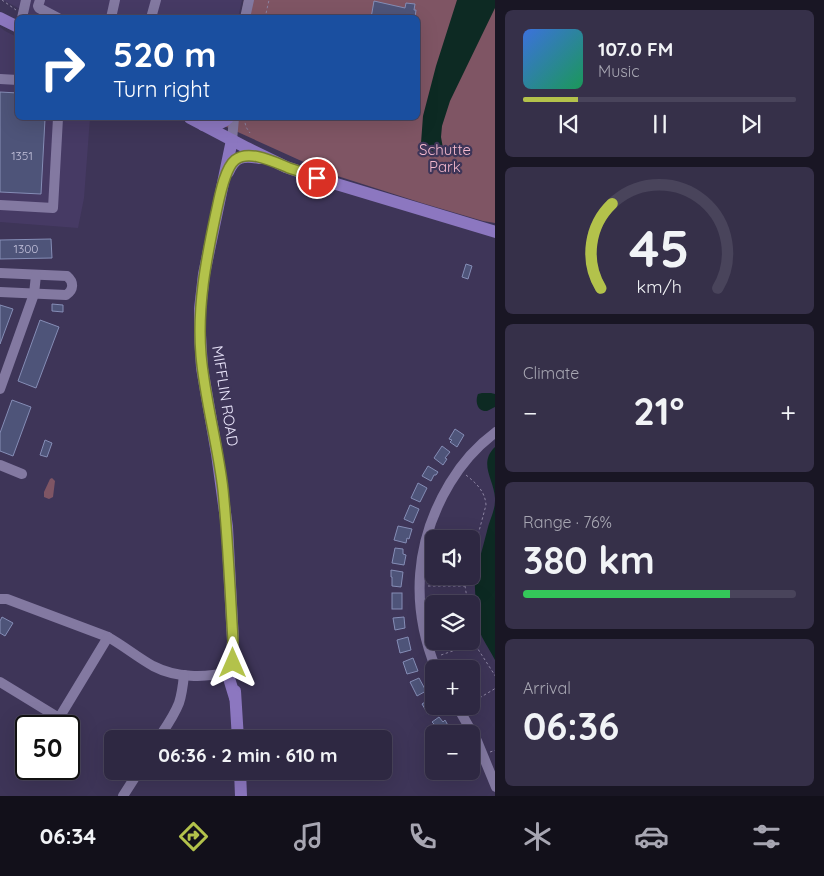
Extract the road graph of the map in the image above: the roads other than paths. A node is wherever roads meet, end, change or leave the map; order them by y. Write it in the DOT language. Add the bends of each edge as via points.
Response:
graph roads {
  1 [pos="26,0"];
  2 [pos="40,0"];
  3 [pos="115,0"];
  4 [pos="156,0"];
  5 [pos="249,0"];
  6 [pos="23,15"];
  7 [pos="52,15"];
  8 [pos="111,15"];
  9 [pos="152,15"];
  10 [pos="246,15"];
  11 [pos="0,18"];
  12 [pos="15,26"];
  13 [pos="0,79"];
  14 [pos="15,80"];
  15 [pos="58,120"];
  16 [pos="194,120"];
  17 [pos="226,120"];
  18 [pos="234,120"];
  19 [pos="203,125"];
  20 [pos="232,140"];
  21 [pos="270,160"];
  22 [pos="223,181"];
  23 [pos="0,205"];
  24 [pos="495,232"];
  25 [pos="0,273"];
  26 [pos="36,275"];
  27 [pos="0,292"];
  28 [pos="34,294"];
  29 [pos="0,389"];
  30 [pos="495,432"];
  31 [pos="0,465"];
  32 [pos="22,474"];
  33 [pos="0,599"];
  34 [pos="108,637"];
  35 [pos="433,660"];
  36 [pos="230,672"];
  37 [pos="184,675"];
  38 [pos="0,682"];
  39 [pos="462,715"];
  40 [pos="164,730"];
  41 [pos="237,730"];
  42 [pos="134,780"];
  43 [pos="240,780"];
  44 [pos="495,787"];
  45 [pos="124,796"];
  46 [pos="241,796"];
  1 -- 6 [label="street"];
  2 -- 7 [label="street" via="39,8"];
  3 -- 8 [label="street"];
  4 -- 9 [label="street"];
  5 -- 10 [label="street"];
  11 -- 12 [label="main road"];
  13 -- 14 [label="street"];
  15 -- 23 [label="street" via="53,208"];
  16 -- 19 [label="main road"];
  17 -- 19 [label="main road"];
  18 -- 20 [label="street"];
  19 -- 20 [label="main road"];
  20 -- 21 [label="main road"];
  20 -- 22 [label="main road, MIFFLIN ROAD"];
  21 -- 22 [label="main road" via="249,156 237,159"];
  21 -- 24 [label="main road" via="333,184"];
  22 -- 36 [label="main road, MIFFLIN ROAD" via="204,274 200,335 202,368 225,511 233,641"];
  25 -- 26 [label="street"];
  26 -- 28 [label="street"];
  26 -- 28 [label="street" via="67,276 72,287 66,295"];
  27 -- 28 [label="street"];
  28 -- 29 [label="street"];
  30 -- 35 [label="street" via="478,446 453,478 433,517 423,548 420,608"];
  31 -- 32 [label="street"];
  33 -- 34 [label="street"];
  34 -- 37 [label="street" via="156,667"];
  34 -- 38 [label="street" via="60,718"];
  36 -- 37 [label="street"];
  36 -- 41 [label="main road, MIFFLIN ROAD"];
  37 -- 40 [label="street" via="179,703"];
  39 -- 44 [label="street" via="477,741"];
  42 -- 45 [label="street"];
  43 -- 46 [label="main road"];
}
